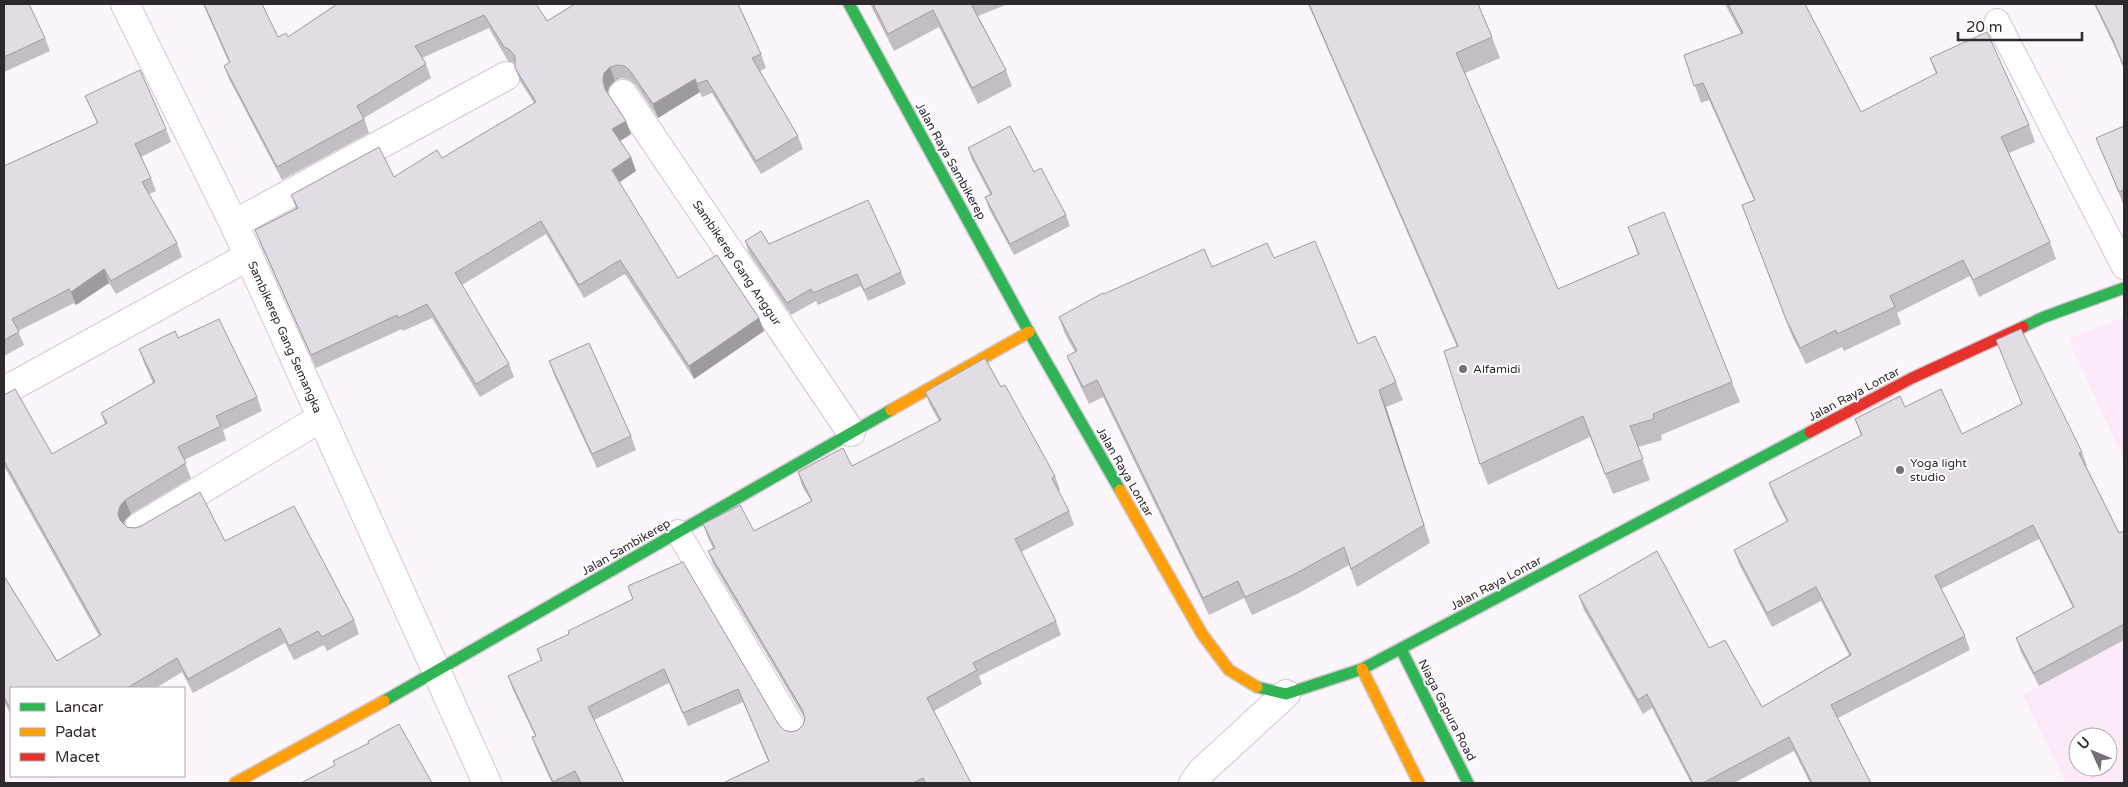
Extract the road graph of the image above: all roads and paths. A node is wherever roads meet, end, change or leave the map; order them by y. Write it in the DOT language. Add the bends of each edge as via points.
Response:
graph roads {
  1 [pos="125,4"];
  2 [pos="849,4"];
  3 [pos="1997,21"];
  4 [pos="506,76"];
  5 [pos="623,94"];
  6 [pos="234,224"];
  7 [pos="249,256"];
  8 [pos="2124,267"];
  9 [pos="2124,288"];
  10 [pos="1029,332"];
  11 [pos="4,391"];
  12 [pos="321,418"];
  13 [pos="851,432"];
  14 [pos="139,527"];
  15 [pos="678,532"];
  16 [pos="1401,649"];
  17 [pos="1362,669"];
  18 [pos="436,673"];
  19 [pos="1286,694"];
  20 [pos="796,732"];
  21 [pos="235,783"];
  22 [pos="487,783"];
  23 [pos="1193,783"];
  24 [pos="1419,783"];
  25 [pos="1468,783"];
  1 -- 6 [label="street, Sambikerep Gang Semangka"];
  2 -- 10 [label="street, Jalan Raya Sambikerep"];
  3 -- 8 [label="lane"];
  4 -- 6 [label="street"];
  5 -- 13 [label="street, Sambikerep Gang Anggur"];
  6 -- 7 [label="street, Sambikerep Gang Semangka"];
  7 -- 11 [label="street"];
  7 -- 12 [label="street, Sambikerep Gang Semangka"];
  9 -- 16 [label="street, Jalan Raya Lontar" via="2044,317 1912,378"];
  10 -- 13 [label="street, Jalan Sambikerep"];
  10 -- 19 [label="street, Jalan Raya Lontar" via="1202,634 1229,670 1253,686"];
  12 -- 14 [label="street"];
  12 -- 18 [label="street, Sambikerep Gang Semangka"];
  13 -- 15 [label="street, Jalan Sambikerep"];
  15 -- 18 [label="street, Jalan Sambikerep"];
  15 -- 20 [label="lane"];
  16 -- 17 [label="street, Jalan Raya Lontar"];
  16 -- 25 [label="street, Niaga Gapura Road"];
  17 -- 19 [label="street, Jalan Raya Lontar"];
  17 -- 24 [label="street"];
  18 -- 21 [label="street, Jalan Sambikerep"];
  18 -- 22 [label="street, Sambikerep Gang Semangka"];
  19 -- 23 [label="street"];
}
